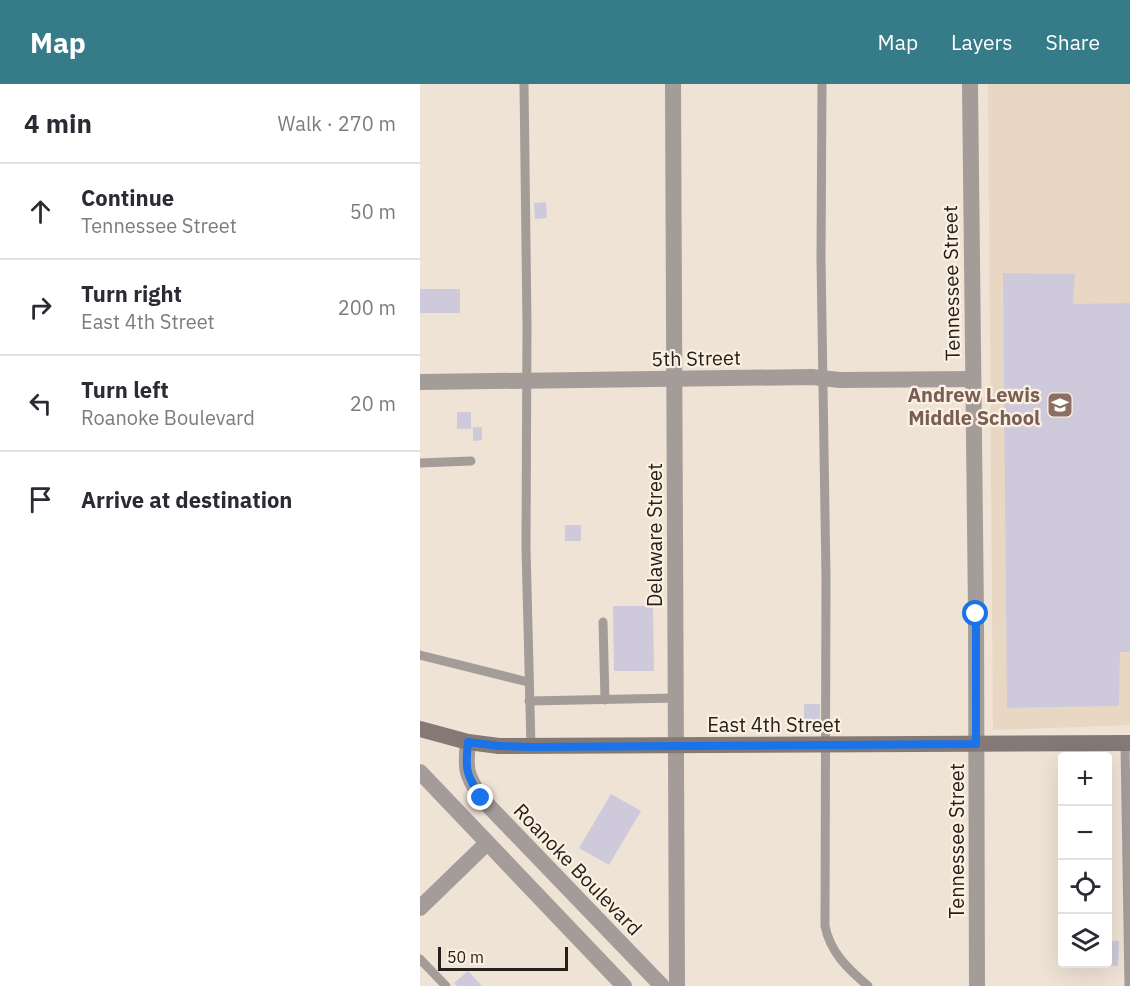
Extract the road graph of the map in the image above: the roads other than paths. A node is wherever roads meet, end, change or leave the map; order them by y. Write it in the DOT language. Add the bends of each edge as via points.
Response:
graph roads {
  1 [pos="524,84"];
  2 [pos="673,84"];
  3 [pos="822,84"];
  4 [pos="970,84"];
  5 [pos="823,378"];
  6 [pos="675,379"];
  7 [pos="973,379"];
  8 [pos="527,381"];
  9 [pos="420,382"];
  10 [pos="471,461"];
  11 [pos="420,463"];
  12 [pos="603,622"];
  13 [pos="420,655"];
  14 [pos="528,682"];
  15 [pos="676,698"];
  16 [pos="605,700"];
  17 [pos="529,701"];
  18 [pos="420,729"];
  19 [pos="468,742"];
  20 [pos="1128,743"];
  21 [pos="976,744"];
  22 [pos="826,745"];
  23 [pos="677,746"];
  24 [pos="531,747"];
  25 [pos="420,772"];
  26 [pos="487,843"];
  27 [pos="420,908"];
  28 [pos="420,959"];
  29 [pos="446,986"];
  30 [pos="624,986"];
  31 [pos="663,986"];
  32 [pos="677,986"];
  33 [pos="868,986"];
  34 [pos="977,986"];
  35 [pos="1129,986"];
  1 -- 8 [label="lane"];
  2 -- 6 [label="street, Delaware Street"];
  3 -- 5 [label="lane"];
  4 -- 7 [label="street, Tennessee Street"];
  5 -- 6 [label="street, 5th Street"];
  5 -- 7 [label="street, 5th Street"];
  5 -- 22 [label="lane"];
  6 -- 8 [label="street, 5th Street"];
  6 -- 15 [label="street, Delaware Street"];
  7 -- 21 [label="street, Tennessee Street"];
  8 -- 9 [label="street, 5th Street"];
  8 -- 14 [label="lane"];
  10 -- 11 [label="lane"];
  12 -- 16 [label="lane"];
  13 -- 14 [label="lane"];
  14 -- 17 [label="lane"];
  15 -- 16 [label="lane"];
  15 -- 23 [label="street, Delaware Street"];
  16 -- 17 [label="lane"];
  17 -- 24 [label="lane"];
  18 -- 19 [label="main road, East 4th Street"];
  19 -- 24 [label="main road, East 4th Street"];
  19 -- 31 [label="street, Roanoke Boulevard" via="468,778 481,798"];
  20 -- 21 [label="main road, East 4th Street"];
  20 -- 35 [label="lane"];
  21 -- 22 [label="main road, East 4th Street"];
  21 -- 34 [label="street, Tennessee Street"];
  22 -- 23 [label="main road, East 4th Street"];
  22 -- 33 [label="lane" via="825,926 835,952"];
  23 -- 24 [label="main road, East 4th Street"];
  23 -- 32 [label="street, Delaware Street"];
  25 -- 26 [label="street"];
  26 -- 27 [label="street"];
  26 -- 30 [label="street"];
  28 -- 29 [label="lane"];
}
